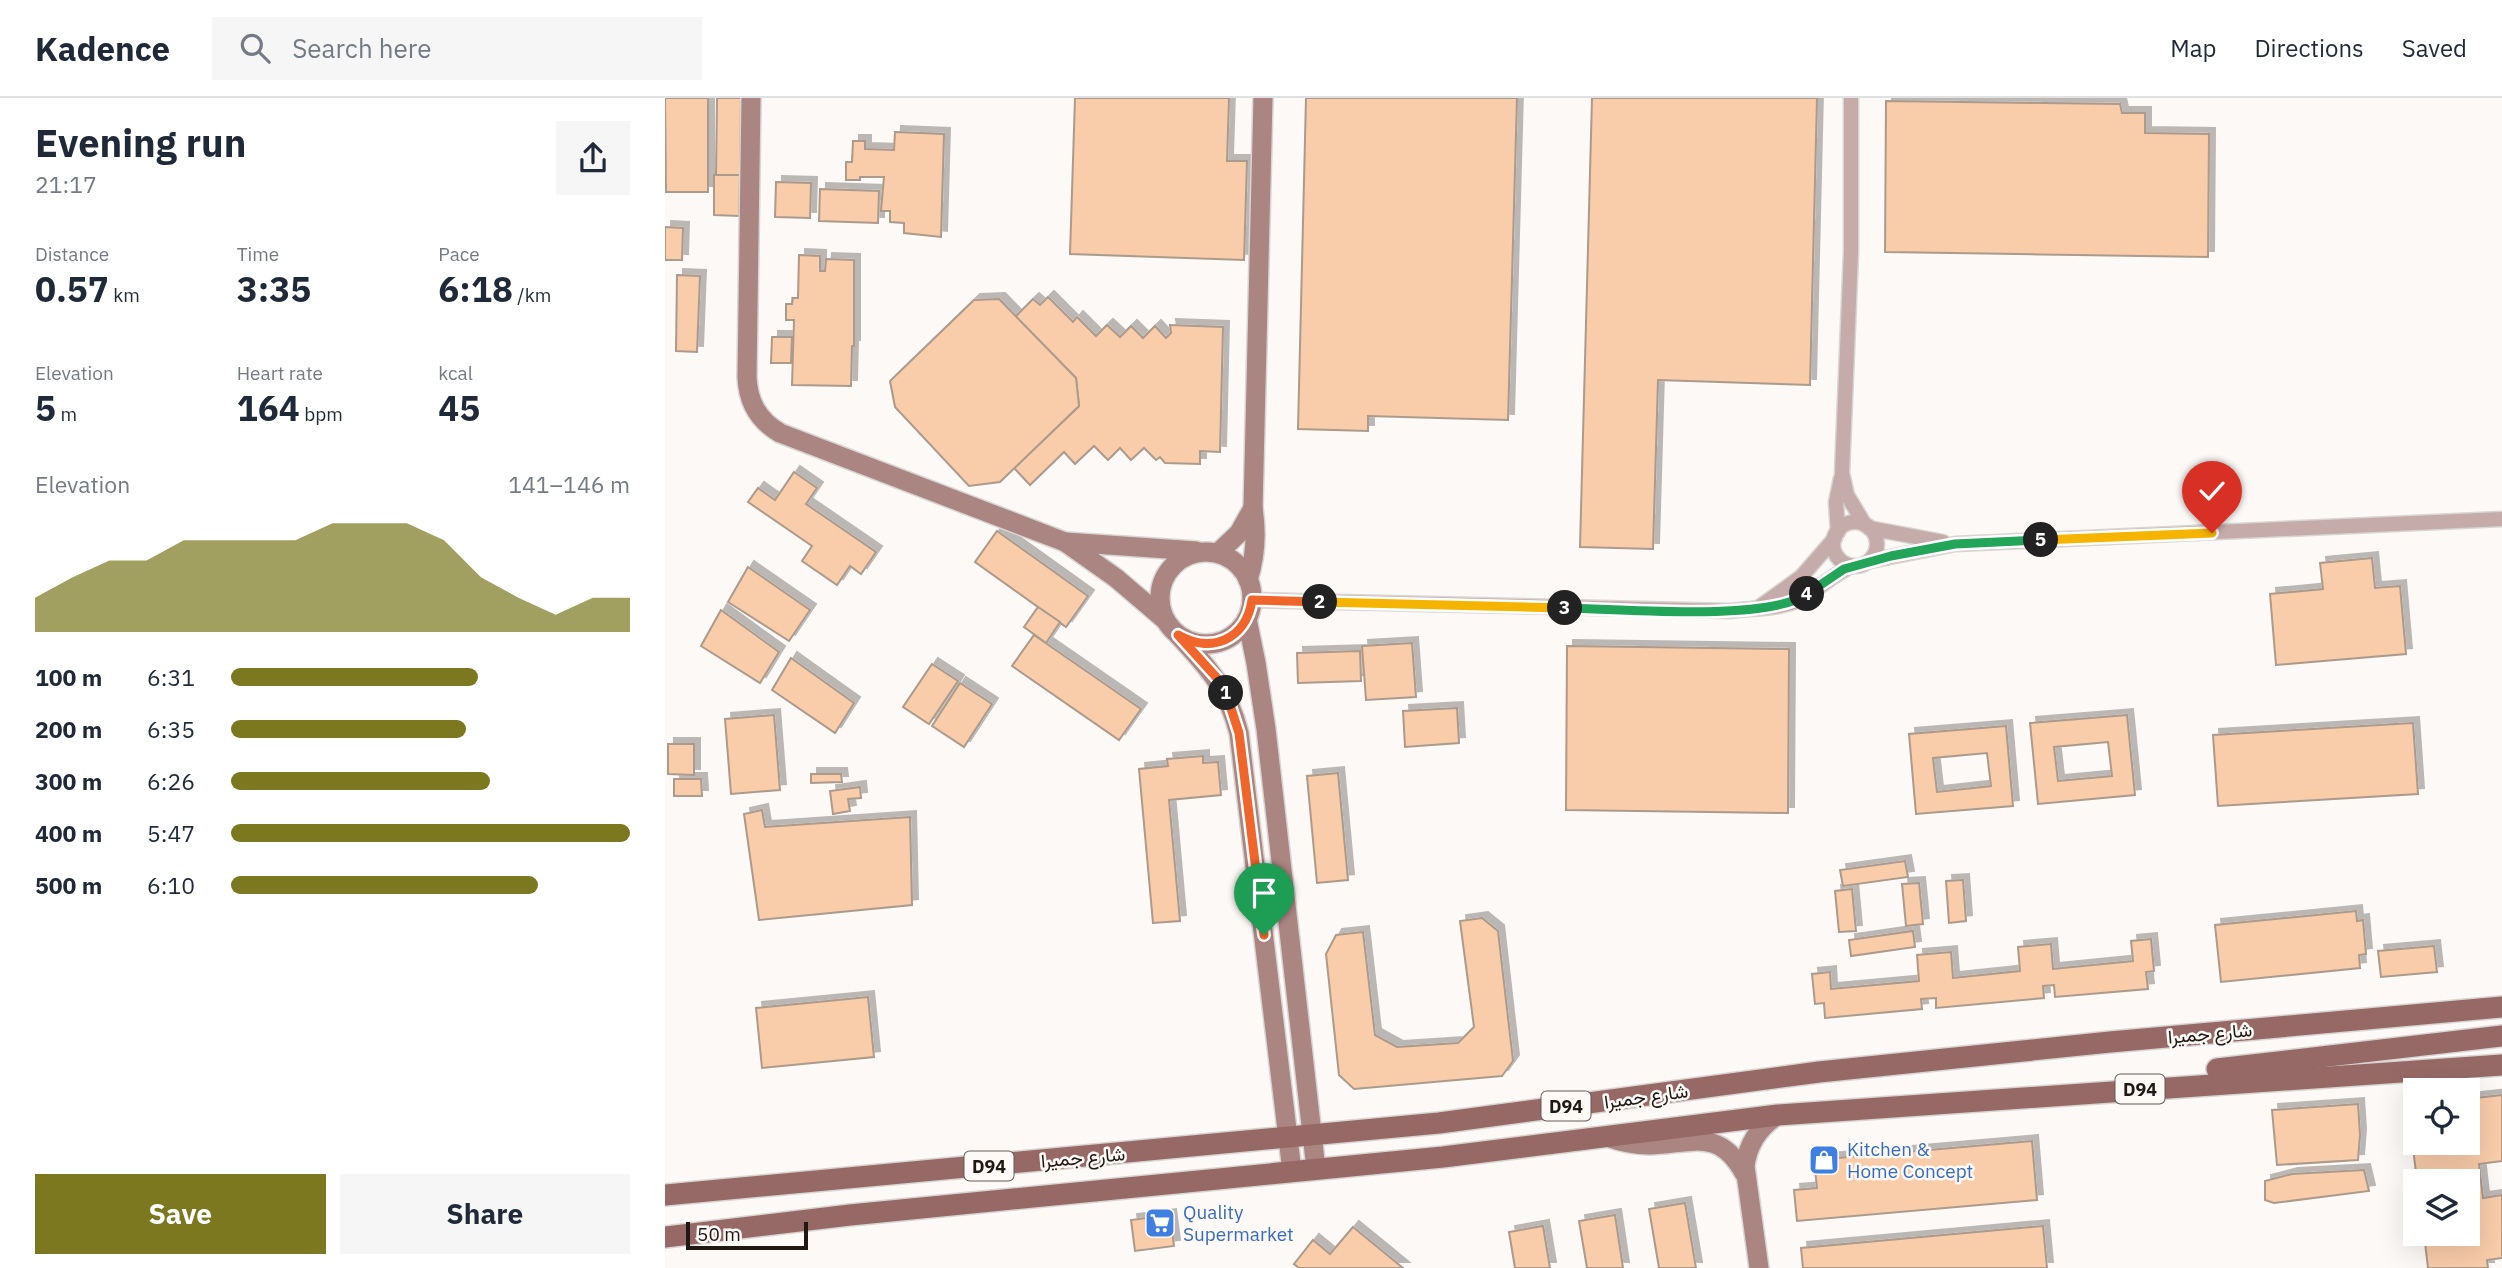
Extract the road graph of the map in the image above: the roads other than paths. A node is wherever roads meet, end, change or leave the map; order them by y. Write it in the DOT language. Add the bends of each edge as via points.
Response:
graph roads {
  1 [pos="751,98"];
  2 [pos="1263,98"];
  3 [pos="1851,98"];
  4 [pos="1842,473"];
  5 [pos="1253,508"];
  6 [pos="2502,519"];
  7 [pos="1867,526"];
  8 [pos="1836,535"];
  9 [pos="1065,542"];
  10 [pos="1955,544"];
  11 [pos="1211,552"];
  12 [pos="1870,561"];
  13 [pos="1852,566"];
  14 [pos="1248,580"];
  15 [pos="1760,607"];
  16 [pos="1249,610"];
  17 [pos="1164,619"];
  18 [pos="1178,635"];
  19 [pos="2502,1007"];
  20 [pos="2502,1036"];
  21 [pos="2502,1065"];
  22 [pos="2151,1088"];
  23 [pos="1778,1115"];
  24 [pos="1313,1136"];
  25 [pos="1607,1136"];
  26 [pos="1288,1138"];
  27 [pos="1316,1169"];
  28 [pos="1291,1171"];
  29 [pos="1744,1173"];
  30 [pos="665,1195"];
  31 [pos="665,1237"];
  32 [pos="1759,1268"];
  1 -- 9 [label="street" via="747,377 750,399 759,416 780,433"];
  2 -- 5 [label="street"];
  3 -- 4 [label="street" via="1851,252"];
  4 -- 7 [label="street" via="1852,506"];
  4 -- 8 [label="street"];
  5 -- 11 [label="street" via="1239,533"];
  5 -- 14 [label="street" via="1255,551"];
  6 -- 10 [label="street"];
  7 -- 8 [label="street" via="1850,523"];
  7 -- 10 [label="street"];
  7 -- 12 [label="street" via="1877,548"];
  8 -- 13 [label="street" via="1835,553"];
  8 -- 15 [label="street" via="1801,577"];
  9 -- 11 [label="street"];
  9 -- 17 [label="street"];
  10 -- 12 [label="street"];
  11 -- 14 [label="street" via="1231,559"];
  11 -- 17 [label="street" via="1189,555 1175,562 1166,574 1160,589"];
  12 -- 13 [label="street"];
  13 -- 15 [label="street" via="1801,599"];
  14 -- 16 [label="street"];
  15 -- 16 [label="street" via="1716,612"];
  16 -- 18 [label="street" via="1239,630 1216,643 1203,644"];
  16 -- 24 [label="street"];
  17 -- 18 [label="street"];
  18 -- 26 [label="street" via="1217,678 1239,733"];
  19 -- 24 [label="main road, شارع جميرا / D94" via="1819,1072"];
  20 -- 22 [label="main road" via="2218,1069"];
  21 -- 22 [label="main road, شارع جميرا / D94"];
  22 -- 23 [label="main road, شارع جميرا / D94"];
  23 -- 25 [label="main road, شارع جميرا / D94"];
  23 -- 29 [label="street" via="1754,1137"];
  24 -- 26 [label="main road, شارع جميرا / D94"];
  24 -- 27 [label="street"];
  25 -- 27 [label="main road, شارع جميرا / D94"];
  25 -- 29 [label="street" via="1641,1145 1710,1142 1731,1154"];
  26 -- 28 [label="street"];
  26 -- 30 [label="main road, شارع جميرا / D94"];
  27 -- 28 [label="main road, شارع جميرا / D94"];
  28 -- 31 [label="main road, شارع جميرا / D94"];
  29 -- 32 [label="street"];
}
